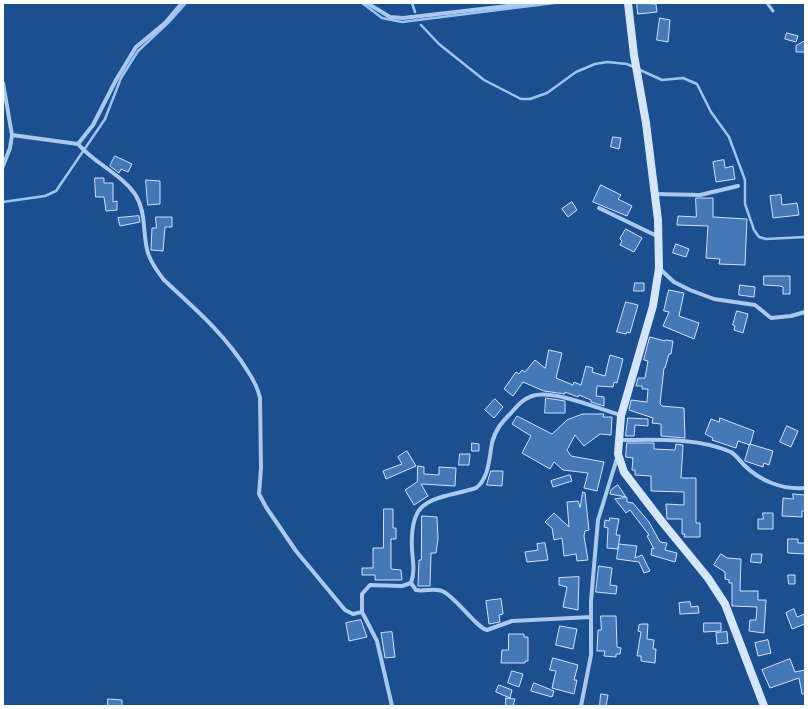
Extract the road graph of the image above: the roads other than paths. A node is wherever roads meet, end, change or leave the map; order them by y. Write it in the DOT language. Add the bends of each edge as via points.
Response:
graph roads {
  1 [pos="182,3"];
  2 [pos="367,3"];
  3 [pos="534,3"];
  4 [pos="628,3"];
  5 [pos="767,3"];
  6 [pos="773,11"];
  7 [pos="3,83"];
  8 [pos="12,134"];
  9 [pos="78,144"];
  10 [pos="3,166"];
  11 [pos="738,186"];
  12 [pos="655,194"];
  13 [pos="599,208"];
  14 [pos="659,237"];
  15 [pos="659,268"];
  16 [pos="805,312"];
  17 [pos="621,416"];
  18 [pos="618,440"];
  19 [pos="618,454"];
  20 [pos="805,488"];
  21 [pos="411,583"];
  22 [pos="362,612"];
  23 [pos="591,617"];
  24 [pos="392,706"];
  25 [pos="581,706"];
  26 [pos="764,706"];
  1 -- 9 [label="street" via="165,23 136,47 93,125"];
  2 -- 3 [label="street" via="390,17 403,18"];
  4 -- 12 [label="main road"];
  5 -- 6 [label="lane"];
  7 -- 8 [label="street"];
  8 -- 9 [label="street"];
  8 -- 10 [label="street"];
  9 -- 22 [label="street" via="135,194 144,215 148,252 157,271 221,334 238,355 254,382 260,398 259,487 262,500 296,551 345,610 353,614"];
  11 -- 12 [label="street" via="700,195"];
  12 -- 14 [label="main road"];
  13 -- 14 [label="street"];
  14 -- 15 [label="main road"];
  15 -- 16 [label="street" via="674,282 690,290 714,299 755,305 771,318"];
  15 -- 17 [label="main road" via="653,306"];
  17 -- 18 [label="main road"];
  17 -- 21 [label="street" via="554,395 537,395 526,399 501,423 494,434 482,483 476,488 432,500 415,516 412,532 414,572"];
  18 -- 19 [label="main road"];
  18 -- 20 [label="street" via="703,444 731,452 754,474 766,481 779,486"];
  19 -- 23 [label="street" via="598,520"];
  19 -- 26 [label="main road" via="624,472 720,594"];
  21 -- 22 [label="street" via="402,586 368,586 362,594"];
  21 -- 23 [label="street" via="416,590 444,592 487,630 512,621"];
  22 -- 24 [label="street" via="377,641"];
  23 -- 25 [label="street" via="591,655"];
}
